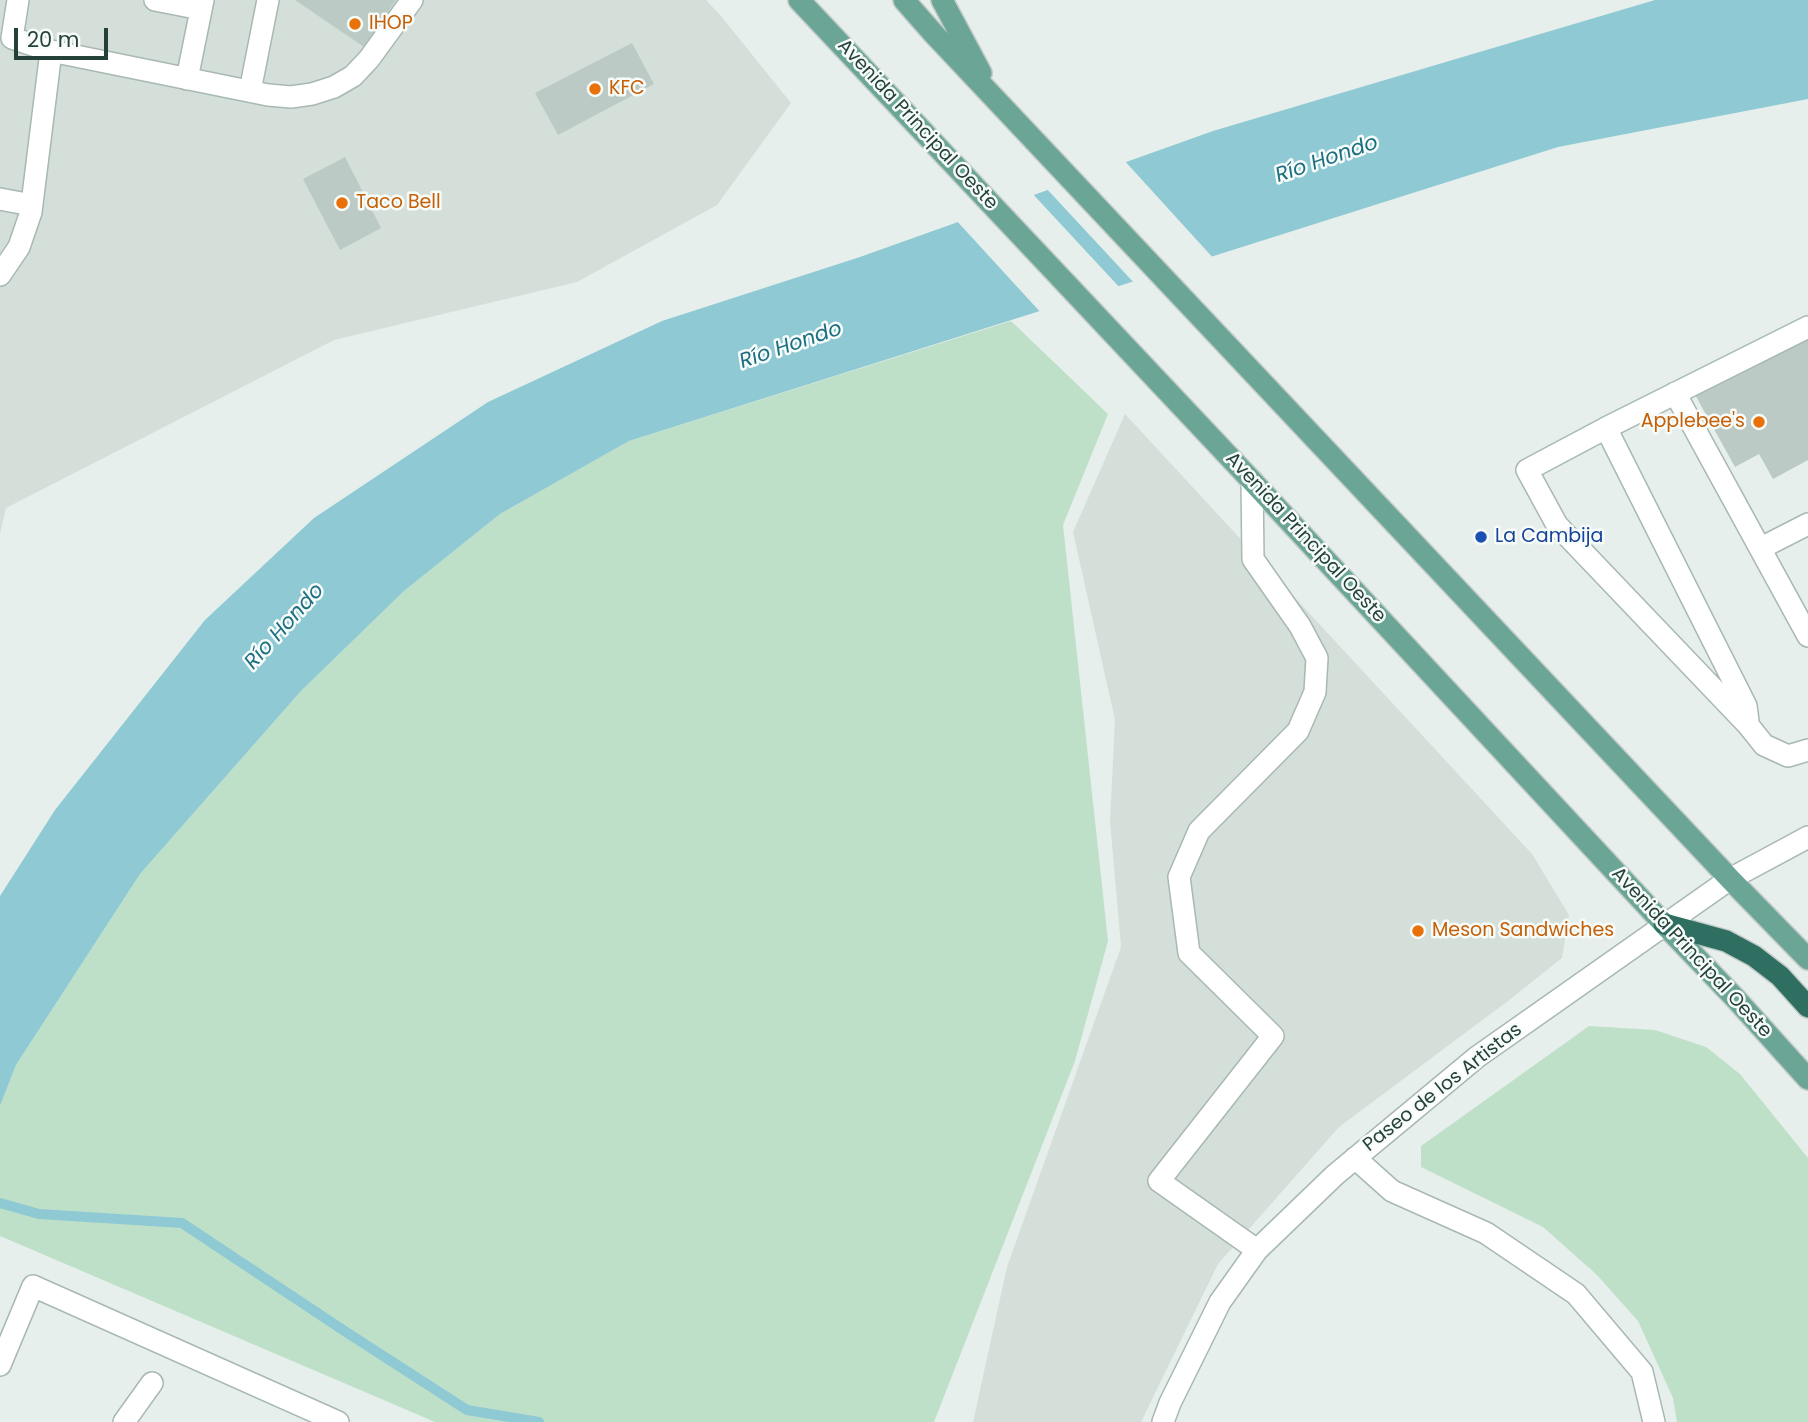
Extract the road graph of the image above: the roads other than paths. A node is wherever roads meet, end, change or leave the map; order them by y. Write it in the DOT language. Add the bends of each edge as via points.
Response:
graph roads {
  1 [pos="155,0"];
  2 [pos="268,0"];
  3 [pos="412,0"];
  4 [pos="799,0"];
  5 [pos="904,0"];
  6 [pos="942,0"];
  7 [pos="12,5"];
  8 [pos="202,5"];
  9 [pos="51,51"];
  10 [pos="187,79"];
  11 [pos="250,91"];
  12 [pos="993,97"];
  13 [pos="0,199"];
  14 [pos="32,205"];
  15 [pos="0,275"];
  16 [pos="1808,327"];
  17 [pos="1675,393"];
  18 [pos="1606,428"];
  19 [pos="1252,481"];
  20 [pos="1808,524"];
  21 [pos="1761,548"];
  22 [pos="1808,636"];
  23 [pos="1748,725"];
  24 [pos="1808,750"];
  25 [pos="1808,837"];
  26 [pos="1730,879"];
  27 [pos="1664,924"];
  28 [pos="1808,959"];
  29 [pos="1808,1007"];
  30 [pos="1808,1079"];
  31 [pos="1355,1158"];
  32 [pos="1257,1250"];
  33 [pos="0,1365"];
  34 [pos="152,1383"];
  35 [pos="124,1422"];
  36 [pos="338,1422"];
  37 [pos="1163,1422"];
  38 [pos="1654,1422"];
  1 -- 8 [label="street"];
  2 -- 11 [label="street"];
  3 -- 11 [label="street" via="369,60 334,87 291,97"];
  4 -- 19 [label="main road, Avenida Principal Oeste"];
  5 -- 12 [label="main road"];
  6 -- 12 [label="main road"];
  7 -- 9 [label="street" via="12,38"];
  8 -- 10 [label="street"];
  9 -- 10 [label="street"];
  9 -- 14 [label="street"];
  10 -- 11 [label="street"];
  12 -- 26 [label="main road"];
  13 -- 14 [label="street"];
  14 -- 15 [label="street" via="19,247"];
  16 -- 17 [label="street"];
  17 -- 18 [label="street"];
  17 -- 21 [label="street"];
  18 -- 23 [label="street" via="1746,706"];
  18 -- 23 [label="street" via="1527,470 1557,525"];
  19 -- 27 [label="main road, Avenida Principal Oeste"];
  19 -- 32 [label="street" via="1253,559 1317,658 1315,692 1298,731 1199,831 1179,877 1189,953 1273,1036 1159,1181"];
  20 -- 21 [label="street"];
  21 -- 22 [label="street"];
  23 -- 24 [label="street" via="1764,745 1788,756"];
  25 -- 26 [label="street, Paseo de los Artistas"];
  26 -- 27 [label="street, Paseo de los Artistas"];
  26 -- 28 [label="main road"];
  27 -- 29 [label="highway" via="1726,941 1754,956"];
  27 -- 30 [label="main road, Avenida Principal Oeste"];
  27 -- 31 [label="street, Paseo de los Artistas" via="1477,1057"];
  31 -- 32 [label="street, Paseo de los Artistas"];
  31 -- 38 [label="street" via="1392,1191 1486,1233 1576,1294 1642,1372"];
  32 -- 37 [label="street, Paseo de los Artistas" via="1220,1302"];
  33 -- 36 [label="street" via="33,1286"];
  34 -- 35 [label="street"];
}
